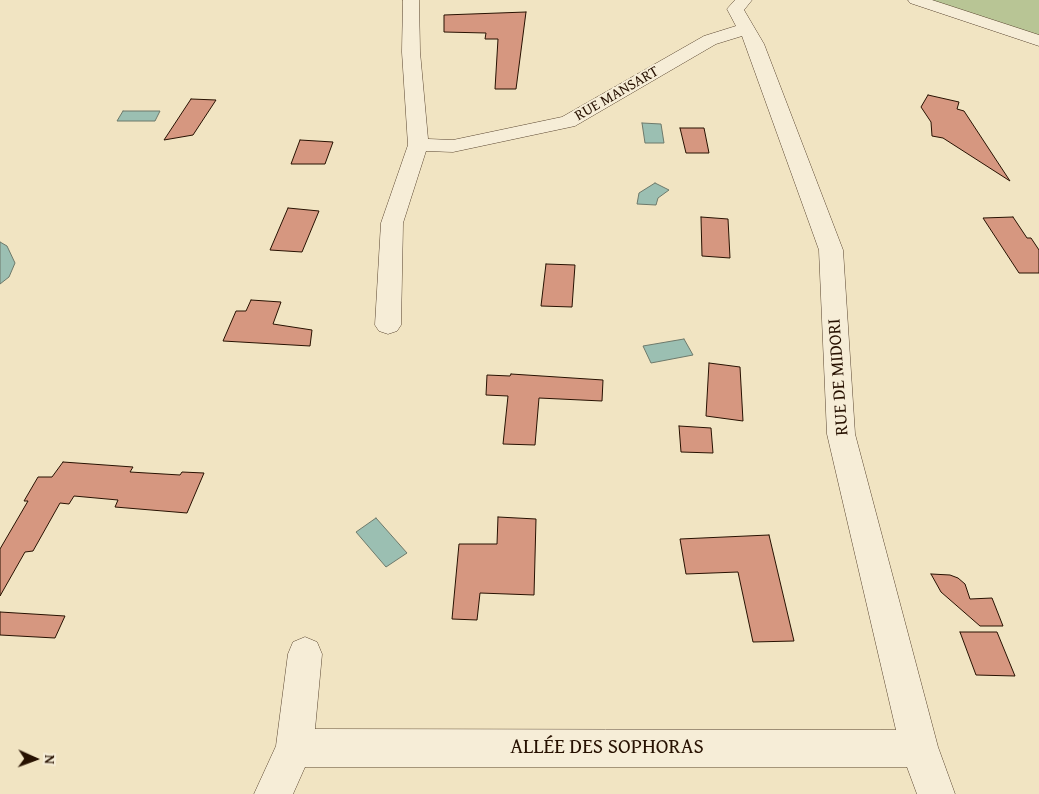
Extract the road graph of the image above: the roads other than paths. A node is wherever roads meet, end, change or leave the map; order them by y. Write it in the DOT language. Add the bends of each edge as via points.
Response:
graph roads {
  1 [pos="411,0"];
  2 [pos="916,0"];
  3 [pos="738,10"];
  4 [pos="1039,41"];
  5 [pos="418,146"];
  6 [pos="388,325"];
  7 [pos="305,654"];
  8 [pos="919,747"];
  9 [pos="294,748"];
  10 [pos="273,794"];
  11 [pos="936,794"];
  1 -- 5 [label="street"];
  2 -- 4 [label="street"];
  3 -- 5 [label="street, RUE MANSART" via="731,32 710,40 568,122 453,146"];
  3 -- 8 [label="street, RUE DE MIDORI" via="831,250 841,434"];
  5 -- 6 [label="street" via="392,223"];
  7 -- 9 [label="street"];
  8 -- 9 [label="street, ALLÉE DES SOPHORAS"];
  8 -- 11 [label="street, RUE DE MIDORI"];
  9 -- 10 [label="street"];
}
